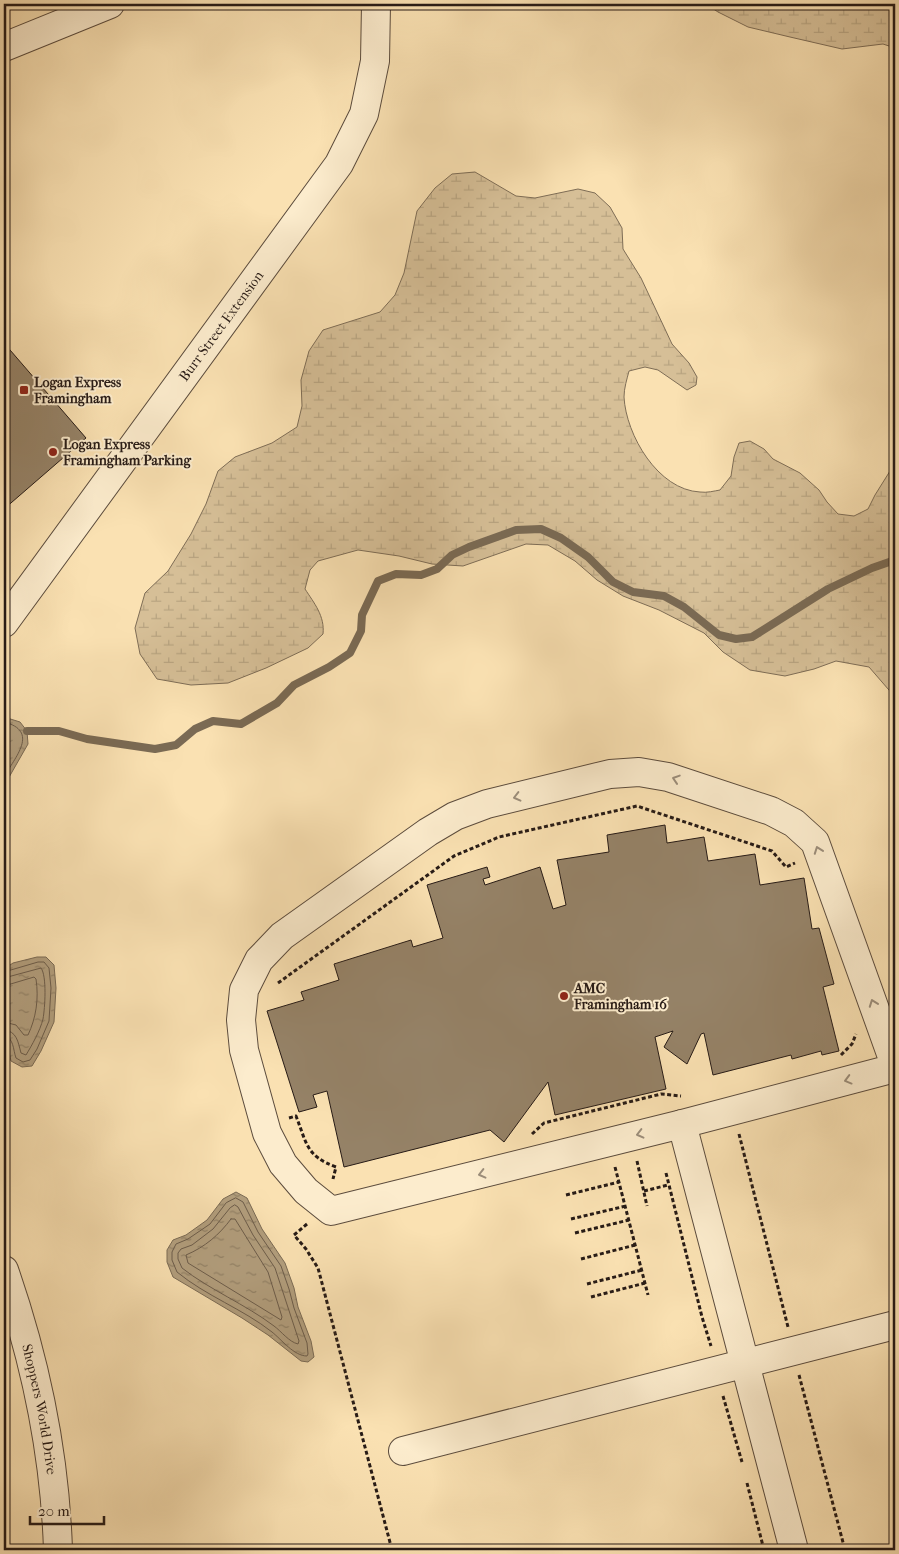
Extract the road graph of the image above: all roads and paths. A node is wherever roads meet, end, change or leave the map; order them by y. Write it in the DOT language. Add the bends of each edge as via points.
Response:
graph roads {
  1 [pos="110,4"];
  2 [pos="376,4"];
  3 [pos="4,47"];
  4 [pos="4,623"];
  5 [pos="803,858"];
  6 [pos="277,984"];
  7 [pos="858,1031"];
  8 [pos="833,1058"];
  9 [pos="895,1067"];
  10 [pos="683,1096"];
  11 [pos="281,1120"];
  12 [pos="682,1124"];
  13 [pos="737,1129"];
  14 [pos="528,1137"];
  15 [pos="613,1159"];
  16 [pos="664,1167"];
  17 [pos="619,1182"];
  18 [pos="332,1185"];
  19 [pos="668,1185"];
  20 [pos="644,1191"];
  21 [pos="566,1195"];
  22 [pos="626,1206"];
  23 [pos="321,1216"];
  24 [pos="571,1220"];
  25 [pos="629,1220"];
  26 [pos="575,1234"];
  27 [pos="635,1244"];
  28 [pos="581,1259"];
  29 [pos="4,1270"];
  30 [pos="642,1270"];
  31 [pos="645,1283"];
  32 [pos="588,1284"];
  33 [pos="648,1295"];
  34 [pos="591,1297"];
  35 [pos="895,1325"];
  36 [pos="790,1335"];
  37 [pos="712,1349"];
  38 [pos="745,1363"];
  39 [pos="799,1374"];
  40 [pos="723,1396"];
  41 [pos="403,1451"];
  42 [pos="743,1467"];
  43 [pos="745,1476"];
  44 [pos="58,1550"];
  45 [pos="392,1550"];
  46 [pos="764,1550"];
  47 [pos="794,1550"];
  48 [pos="845,1550"];
  1 -- 3 [label="street"];
  2 -- 4 [label="street, Burr Street Extension" via="375,61 364,114 340,164"];
  5 -- 6 [label="path" via="786,867 772,851 636,806 499,837 454,856"];
  7 -- 8 [label="path" via="852,1044 840,1056"];
  9 -- 12 [label="street, one-way"];
  9 -- 23 [label="street, one-way" via="815,842 794,823 770,811 668,777 639,772 610,774 487,804 455,816 428,832 282,936 259,960 244,990 241,1020 244,1050 267,1133 283,1164 306,1191"];
  10 -- 14 [label="path" via="661,1094 544,1123"];
  11 -- 18 [label="path" via="296,1116 314,1156 336,1167"];
  12 -- 23 [label="street, one-way"];
  12 -- 38 [label="street"];
  13 -- 36 [label="path"];
  15 -- 17 [label="path"];
  16 -- 19 [label="path"];
  17 -- 21 [label="path"];
  17 -- 22 [label="path"];
  19 -- 20 [label="path"];
  19 -- 37 [label="path"];
  22 -- 24 [label="path"];
  22 -- 25 [label="path"];
  23 -- 45 [label="path" via="294,1235 318,1268"];
  25 -- 26 [label="path"];
  25 -- 27 [label="path"];
  27 -- 28 [label="path"];
  27 -- 30 [label="path"];
  29 -- 44 [label="street, Shoppers World Drive" via="41,1409"];
  30 -- 31 [label="path"];
  30 -- 32 [label="path"];
  31 -- 33 [label="path"];
  31 -- 34 [label="path"];
  35 -- 38 [label="street"];
  38 -- 41 [label="street"];
  38 -- 47 [label="street"];
  39 -- 48 [label="path"];
  40 -- 42 [label="path"];
  43 -- 46 [label="path"];
}
